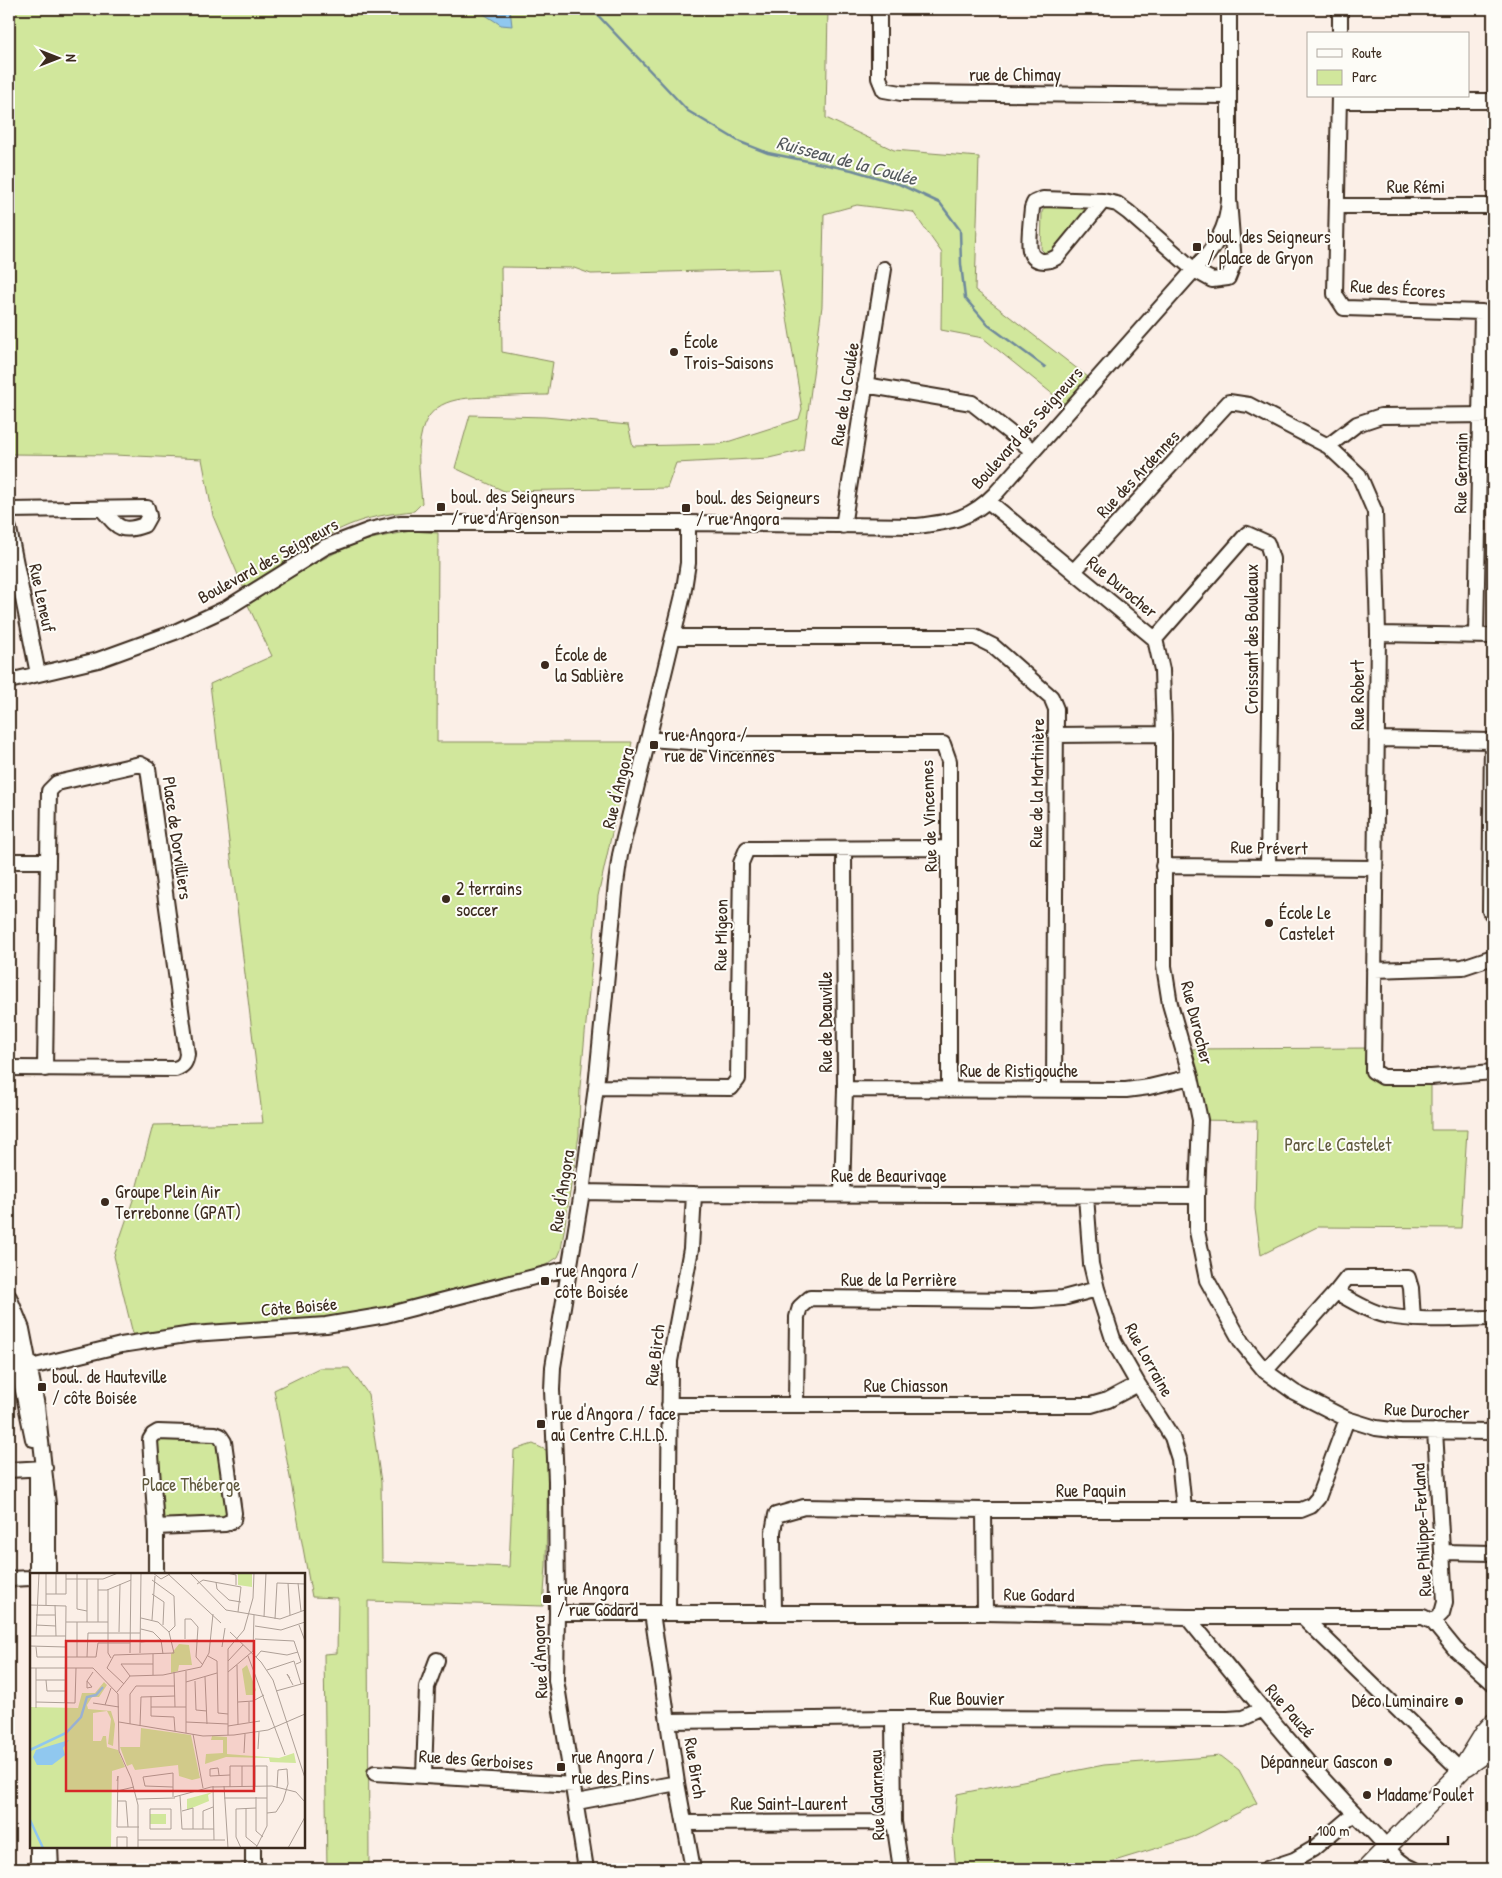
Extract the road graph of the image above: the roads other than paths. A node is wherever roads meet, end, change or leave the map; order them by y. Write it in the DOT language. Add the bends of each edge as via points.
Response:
graph roads {
  1 [pos="879,9"];
  2 [pos="1229,9"];
  3 [pos="1340,9"];
  4 [pos="1340,32"];
  5 [pos="1228,96"];
  6 [pos="1339,99"];
  7 [pos="1493,101"];
  8 [pos="1229,200"];
  9 [pos="1103,201"];
  10 [pos="1338,206"];
  11 [pos="1493,206"];
  12 [pos="884,269"];
  13 [pos="1194,270"];
  14 [pos="1482,312"];
  15 [pos="865,385"];
  16 [pos="1229,402"];
  17 [pos="1487,415"];
  18 [pos="1328,446"];
  19 [pos="1033,451"];
  20 [pos="988,501"];
  21 [pos="102,509"];
  22 [pos="9,510"];
  23 [pos="688,523"];
  24 [pos="843,526"];
  25 [pos="9,529"];
  26 [pos="1074,571"];
  27 [pos="1378,634"];
  28 [pos="1476,636"];
  29 [pos="1493,636"];
  30 [pos="673,637"];
  31 [pos="1155,639"];
  32 [pos="38,674"];
  33 [pos="9,681"];
  34 [pos="1164,734"];
  35 [pos="1055,735"];
  36 [pos="649,739"];
  37 [pos="1377,739"];
  38 [pos="1492,741"];
  39 [pos="950,848"];
  40 [pos="844,849"];
  41 [pos="9,861"];
  42 [pos="47,861"];
  43 [pos="1163,866"];
  44 [pos="1268,867"];
  45 [pos="1375,868"];
  46 [pos="1493,915"];
  47 [pos="1493,957"];
  48 [pos="1374,970"];
  49 [pos="9,1068"];
  50 [pos="45,1069"];
  51 [pos="1493,1072"];
  52 [pos="1192,1077"];
  53 [pos="596,1087"];
  54 [pos="845,1089"];
  55 [pos="1054,1089"];
  56 [pos="949,1090"];
  57 [pos="582,1192"];
  58 [pos="694,1194"];
  59 [pos="842,1194"];
  60 [pos="1086,1196"];
  61 [pos="1196,1196"];
  62 [pos="569,1268"];
  63 [pos="1097,1289"];
  64 [pos="1336,1292"];
  65 [pos="10,1302"];
  66 [pos="1493,1318"];
  67 [pos="1413,1319"];
  68 [pos="25,1369"];
  69 [pos="1265,1371"];
  70 [pos="1138,1384"];
  71 [pos="796,1404"];
  72 [pos="669,1405"];
  73 [pos="1347,1419"];
  74 [pos="1435,1431"];
  75 [pos="1493,1432"];
  76 [pos="41,1469"];
  77 [pos="9,1470"];
  78 [pos="1184,1509"];
  79 [pos="984,1510"];
  80 [pos="156,1527"];
  81 [pos="1442,1552"];
  82 [pos="1493,1553"];
  83 [pos="37,1573"];
  84 [pos="48,1573"];
  85 [pos="156,1573"];
  86 [pos="30,1578"];
  87 [pos="9,1579"];
  88 [pos="668,1612"];
  89 [pos="774,1612"];
  90 [pos="557,1613"];
  91 [pos="652,1613"];
  92 [pos="985,1613"];
  93 [pos="1187,1617"];
  94 [pos="1304,1618"];
  95 [pos="1434,1622"];
  96 [pos="437,1660"];
  97 [pos="1493,1684"];
  98 [pos="1263,1708"];
  99 [pos="893,1718"];
  100 [pos="669,1721"];
  101 [pos="1493,1724"];
  102 [pos="1493,1748"];
  103 [pos="1461,1771"];
  104 [pos="375,1773"];
  105 [pos="424,1775"];
  106 [pos="677,1783"];
  107 [pos="574,1785"];
  108 [pos="577,1802"];
  109 [pos="1354,1814"];
  110 [pos="894,1822"];
  111 [pos="685,1823"];
  112 [pos="38,1848"];
  113 [pos="50,1848"];
  114 [pos="253,1848"];
  115 [pos="1387,1848"];
  116 [pos="38,1869"];
  117 [pos="50,1869"];
  118 [pos="253,1869"];
  119 [pos="586,1869"];
  120 [pos="694,1869"];
  121 [pos="901,1869"];
  122 [pos="1267,1869"];
  123 [pos="1366,1869"];
  124 [pos="1414,1869"];
  1 -- 5 [label="street, rue de Chimay" via="878,78 884,90 900,93"];
  2 -- 5 [label="street, Boulevard des Seigneurs"];
  3 -- 4 [label="street"];
  5 -- 8 [label="street, Boulevard des Seigneurs"];
  6 -- 7 [label="street"];
  6 -- 10 [label="street, Rue des Écores"];
  8 -- 13 [label="street, Boulevard des Seigneurs" via="1228,219 1222,233"];
  8 -- 13 [label="street, Boulevard des Seigneurs" via="1234,263 1228,278 1212,280"];
  9 -- 9 [label="street" via="1043,199 1034,203 1030,250 1036,259 1051,261 1057,257"];
  9 -- 13 [label="street" via="1117,204 1128,212"];
  10 -- 11 [label="street, Rue Rémi"];
  10 -- 14 [label="street, Rue des Écores" via="1336,294 1344,308"];
  12 -- 15 [label="street, Rue de la Coulée"];
  13 -- 19 [label="street, Boulevard des Seigneurs"];
  14 -- 17 [label="street, Rue Germain"];
  15 -- 19 [label="street" via="972,403"];
  15 -- 24 [label="street, Rue de la Coulée"];
  16 -- 18 [label="street, Rue Robert" via="1249,405"];
  16 -- 26 [label="street, Rue des Ardennes"];
  17 -- 18 [label="street" via="1381,416 1357,424"];
  17 -- 28 [label="street, Rue Germain"];
  18 -- 27 [label="street, Rue Robert" via="1359,475 1375,512"];
  19 -- 20 [label="street, Boulevard des Seigneurs"];
  20 -- 24 [label="street, Boulevard des Seigneurs" via="971,514 950,522 917,526"];
  20 -- 26 [label="street, Rue Durocher"];
  21 -- 22 [label="street"];
  23 -- 24 [label="street, Boulevard des Seigneurs"];
  23 -- 30 [label="street, Rue d'Angora" via="688,563"];
  23 -- 32 [label="street, Boulevard des Seigneurs" via="400,523 325,547 226,608 175,632 98,660"];
  25 -- 32 [label="street, Rue Leneuf"];
  26 -- 31 [label="street, Rue Durocher"];
  27 -- 28 [label="street"];
  27 -- 37 [label="street, Rue Robert"];
  28 -- 29 [label="street"];
  30 -- 35 [label="street, Rue de la Martinière" via="975,637 993,646 1051,697 1056,709"];
  30 -- 36 [label="street, Rue d'Angora"];
  31 -- 34 [label="street, Rue Durocher" via="1162,670"];
  31 -- 44 [label="street, Croissant des Bouleaux" via="1247,534 1267,543 1272,559"];
  32 -- 33 [label="street, Boulevard des Seigneurs"];
  34 -- 35 [label="street"];
  34 -- 43 [label="street, Rue Durocher"];
  35 -- 55 [label="street, Rue de la Martinière"];
  36 -- 39 [label="street, Rue de Vincennes" via="720,744 943,744 949,761"];
  36 -- 53 [label="street, Rue d'Angora" via="620,855"];
  37 -- 38 [label="street"];
  37 -- 45 [label="street, Rue Robert"];
  38 -- 46 [label="street" via="1490,911"];
  39 -- 40 [label="street, Rue Migeon"];
  39 -- 56 [label="street, Rue de Vincennes"];
  40 -- 53 [label="street, Rue Migeon" via="747,849 741,863 738,1078 731,1088"];
  40 -- 54 [label="street, Rue de Deauville"];
  41 -- 42 [label="street"];
  42 -- 50 [label="street, Place de Dorvilliers"];
  42 -- 50 [label="street, Place de Dorvilliers" via="49,790 57,783 140,764 148,768 187,1054 183,1066 176,1069"];
  43 -- 44 [label="street, Rue Prévert"];
  43 -- 52 [label="street, Rue Durocher" via="1164,966 1170,1004"];
  44 -- 45 [label="street, Rue Prévert"];
  45 -- 48 [label="street, Rue Robert"];
  47 -- 48 [label="street" via="1463,968"];
  48 -- 51 [label="street, Rue Robert" via="1373,1071 1383,1077"];
  49 -- 50 [label="street, Place de Dorvilliers"];
  52 -- 55 [label="street, Rue de Ristigouche" via="1126,1090"];
  52 -- 61 [label="street, Rue Durocher" via="1200,1120"];
  53 -- 57 [label="street, Rue d'Angora"];
  54 -- 56 [label="street, Rue de Ristigouche"];
  54 -- 59 [label="street, Rue de Deauville"];
  55 -- 56 [label="street, Rue de Ristigouche"];
  57 -- 58 [label="street, Rue de Beaurivage"];
  57 -- 62 [label="street, Rue d'Angora"];
  58 -- 59 [label="street, Rue de Beaurivage"];
  58 -- 72 [label="street, Rue Birch" via="691,1249 670,1361"];
  59 -- 60 [label="street, Rue de Beaurivage"];
  60 -- 61 [label="street, Rue de Beaurivage"];
  60 -- 63 [label="street, Rue Lorraine" via="1091,1264"];
  61 -- 69 [label="street, Rue Durocher" via="1197,1231 1207,1280 1242,1343"];
  62 -- 68 [label="street, Côte Boisée" via="386,1315 326,1325 183,1335 121,1345"];
  62 -- 90 [label="street, Rue d'Angora" via="552,1390"];
  63 -- 70 [label="street, Rue Lorraine" via="1114,1342"];
  63 -- 71 [label="street, Rue de la Perrière" via="1063,1298 1032,1300 810,1298 800,1307 797,1317"];
  64 -- 67 [label="street" via="1387,1316"];
  64 -- 67 [label="street" via="1347,1278 1408,1278 1412,1288"];
  64 -- 69 [label="street"];
  65 -- 68 [label="street" via="22,1329"];
  66 -- 67 [label="street"];
  68 -- 76 [label="street" via="32,1432"];
  69 -- 73 [label="street, Rue Durocher" via="1294,1392"];
  70 -- 71 [label="street, Rue Chiasson" via="1091,1405"];
  70 -- 78 [label="street, Rue Lorraine" via="1172,1437 1179,1459"];
  71 -- 72 [label="street, Rue Chiasson"];
  72 -- 88 [label="street, Rue Birch"];
  73 -- 74 [label="street, Rue Durocher" via="1376,1428"];
  73 -- 78 [label="street, Rue Paquin" via="1318,1498 1311,1506 1301,1510"];
  74 -- 75 [label="street, Rue Durocher"];
  74 -- 81 [label="street, Rue Philippe-Ferland"];
  76 -- 77 [label="street"];
  76 -- 83 [label="street"];
  76 -- 84 [label="street" via="48,1504"];
  78 -- 79 [label="street, Rue Paquin"];
  79 -- 89 [label="street, Rue Paquin" via="804,1507 776,1515 773,1532"];
  79 -- 92 [label="street"];
  80 -- 80 [label="street" via="150,1440 153,1435 158,1432 220,1436 224,1442 233,1520 224,1524"];
  80 -- 85 [label="street"];
  81 -- 82 [label="street"];
  81 -- 95 [label="street, Rue Philippe-Ferland" via="1445,1602 1442,1613"];
  86 -- 87 [label="street"];
  88 -- 89 [label="street, Rue Godard"];
  88 -- 91 [label="street, Rue Godard"];
  89 -- 92 [label="street, Rue Godard"];
  90 -- 91 [label="street, Rue Godard"];
  90 -- 107 [label="street, Rue d'Angora" via="556,1680"];
  91 -- 100 [label="street, Rue Birch"];
  92 -- 93 [label="street, Rue Godard"];
  93 -- 94 [label="street, Rue Godard"];
  93 -- 98 [label="street, Rue Pauzé"];
  94 -- 95 [label="street, Rue Godard" via="1423,1617"];
  94 -- 103 [label="street"];
  95 -- 97 [label="street" via="1455,1649"];
  96 -- 105 [label="street" via="427,1687"];
  98 -- 99 [label="street, Rue Bouvier" via="1243,1718 1228,1719"];
  98 -- 109 [label="street, Rue Pauzé"];
  99 -- 100 [label="street, Rue Bouvier"];
  99 -- 110 [label="street, Rue Galarneau"];
  100 -- 106 [label="street, Rue Birch"];
  101 -- 103 [label="main road"];
  102 -- 103 [label="main road"];
  103 -- 115 [label="main road"];
  104 -- 105 [label="street, Rue des Gerboises"];
  105 -- 107 [label="street, Rue des Gerboises"];
  106 -- 108 [label="street"];
  106 -- 111 [label="street, Rue Birch"];
  107 -- 108 [label="street, Rue d'Angora"];
  108 -- 119 [label="street, Rue d'Angora"];
  109 -- 115 [label="street, Rue Pauzé"];
  109 -- 122 [label="street" via="1312,1849 1294,1860"];
  110 -- 111 [label="street, Rue Saint-Laurent"];
  110 -- 121 [label="street, Rue Galarneau"];
  111 -- 120 [label="street, Rue Birch"];
  112 -- 116 [label="street"];
  113 -- 117 [label="street"];
  114 -- 118 [label="street"];
  115 -- 123 [label="main road"];
  115 -- 124 [label="street, Rue Pauzé" via="1401,1864"];
}
